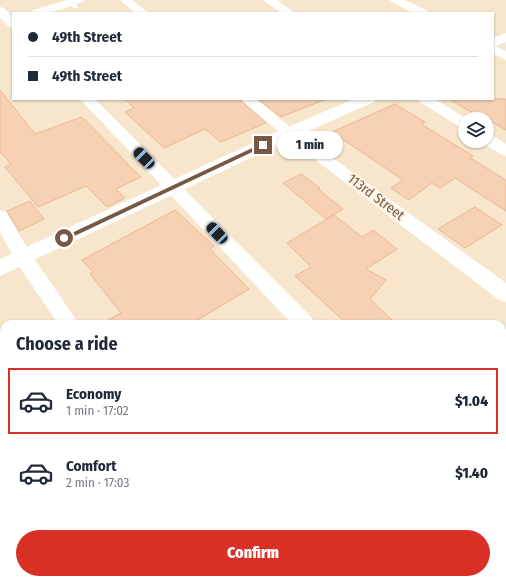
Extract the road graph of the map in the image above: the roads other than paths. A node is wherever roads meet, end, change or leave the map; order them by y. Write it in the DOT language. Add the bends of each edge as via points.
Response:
graph roads {
  1 [pos="126,0"];
  2 [pos="269,0"];
  3 [pos="396,0"];
  4 [pos="75,3"];
  5 [pos="0,10"];
  6 [pos="41,12"];
  7 [pos="141,12"];
  8 [pos="287,12"];
  9 [pos="420,12"];
  10 [pos="9,22"];
  11 [pos="506,37"];
  12 [pos="494,43"];
  13 [pos="494,50"];
  14 [pos="506,56"];
  15 [pos="88,100"];
  16 [pos="249,100"];
  17 [pos="366,100"];
  18 [pos="427,100"];
  19 [pos="458,120"];
  20 [pos="289,133"];
  21 [pos="494,143"];
  22 [pos="506,151"];
  23 [pos="173,188"];
  24 [pos="0,216"];
  25 [pos="23,257"];
  26 [pos="0,268"];
  27 [pos="506,294"];
  28 [pos="66,320"];
  29 [pos="301,320"];
  1 -- 7 [label="street"];
  2 -- 8 [label="street"];
  3 -- 9 [label="street"];
  4 -- 6 [label="street"];
  5 -- 10 [label="street"];
  11 -- 12 [label="main road"];
  13 -- 14 [label="street"];
  15 -- 23 [label="street"];
  16 -- 20 [label="street, 113rd Street"];
  17 -- 20 [label="main road"];
  18 -- 19 [label="street"];
  20 -- 23 [label="main road"];
  20 -- 27 [label="street, 113rd Street"];
  21 -- 22 [label="street"];
  23 -- 25 [label="main road"];
  23 -- 29 [label="street"];
  24 -- 25 [label="street"];
  25 -- 26 [label="main road"];
  25 -- 28 [label="street"];
}
